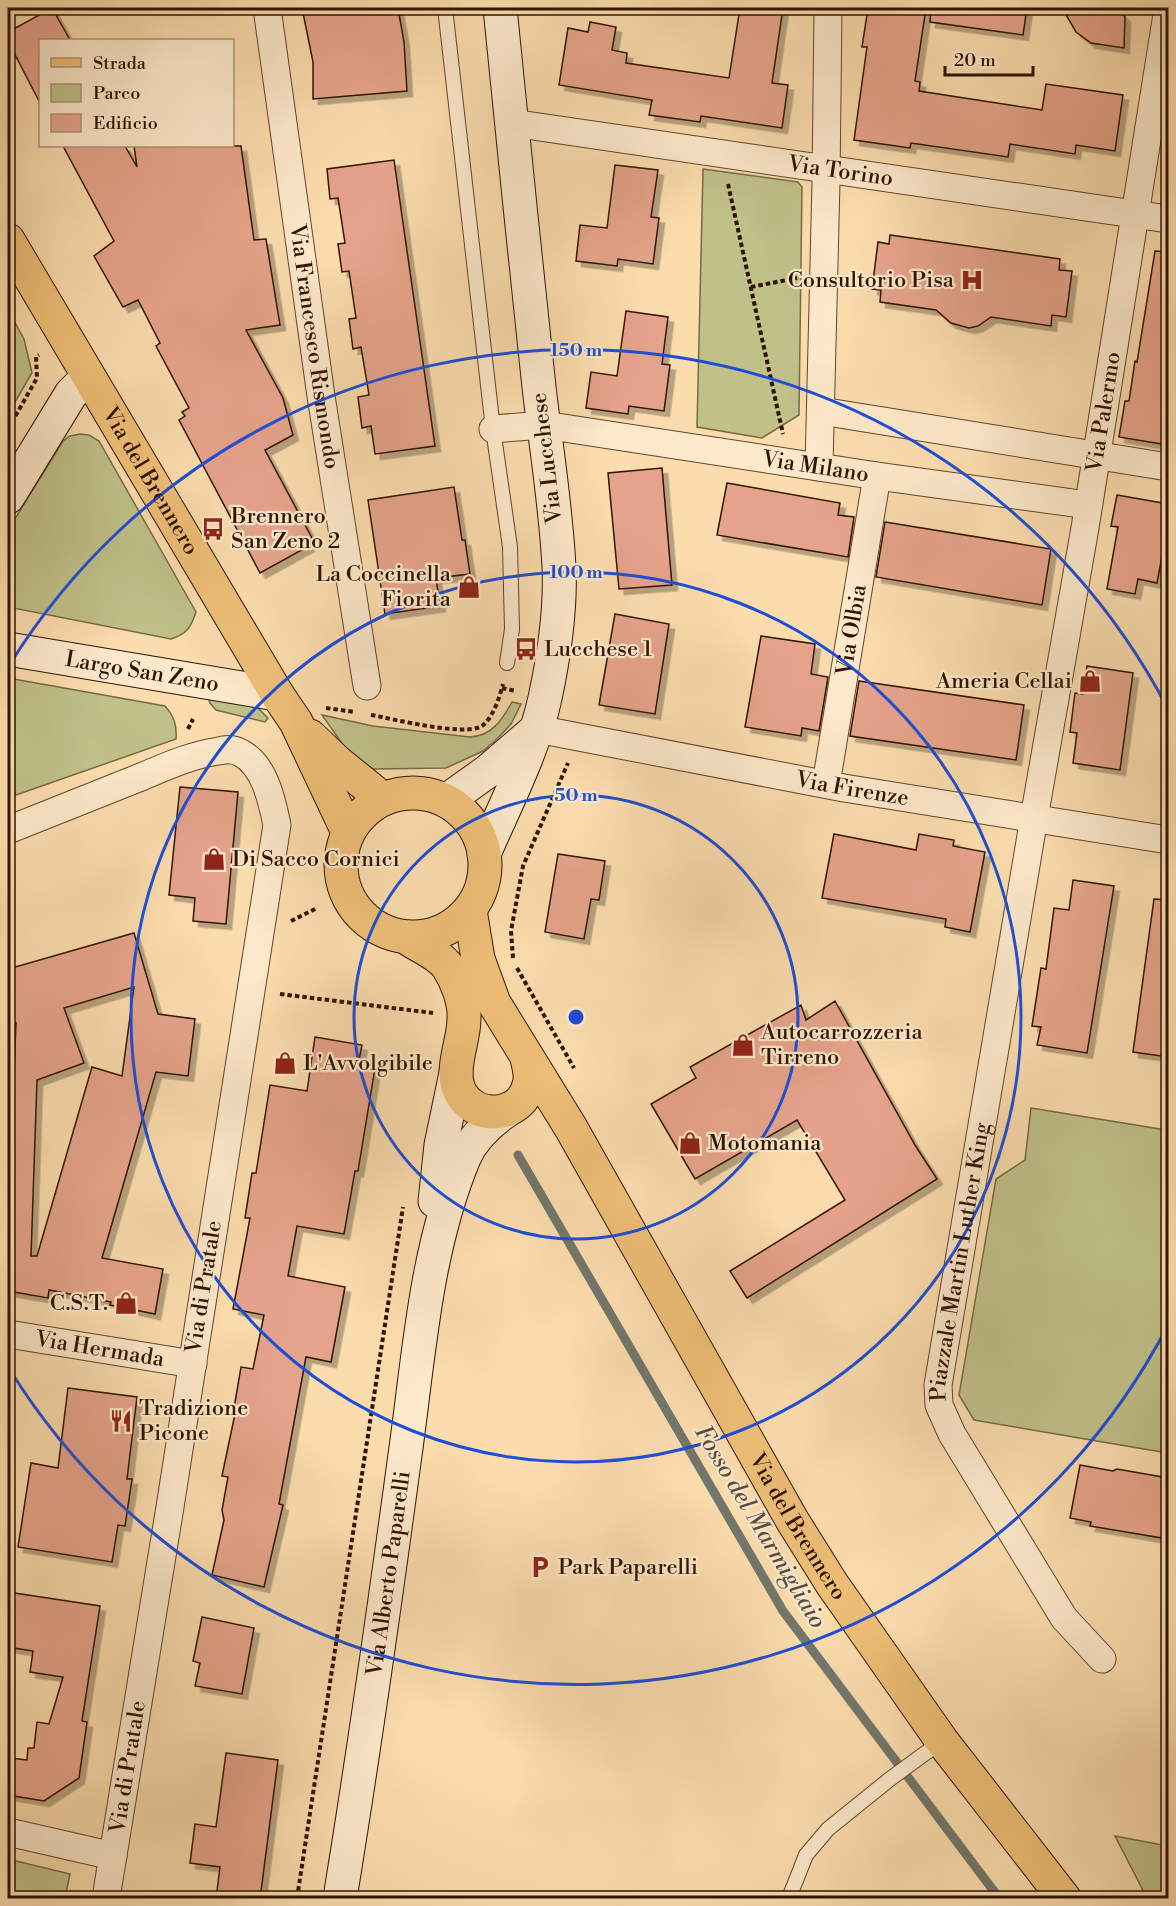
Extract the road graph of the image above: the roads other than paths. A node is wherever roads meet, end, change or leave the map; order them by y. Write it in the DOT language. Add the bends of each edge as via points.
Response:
graph roads {
  1 [pos="267,8"];
  2 [pos="445,8"];
  3 [pos="500,8"];
  4 [pos="828,8"];
  5 [pos="1168,8"];
  6 [pos="512,123"];
  7 [pos="826,169"];
  8 [pos="1134,214"];
  9 [pos="1168,219"];
  10 [pos="8,240"];
  11 [pos="88,377"];
  12 [pos="821,411"];
  13 [pos="544,425"];
  14 [pos="493,429"];
  15 [pos="1096,455"];
  16 [pos="819,467"];
  17 [pos="1168,467"];
  18 [pos="877,476"];
  19 [pos="8,497"];
  20 [pos="1088,505"];
  21 [pos="8,649"];
  22 [pos="507,663"];
  23 [pos="367,686"];
  24 [pos="277,694"];
  25 [pos="308,715"];
  26 [pos="537,729"];
  27 [pos="826,784"];
  28 [pos="383,799"];
  29 [pos="446,801"];
  30 [pos="1034,818"];
  31 [pos="8,830"];
  32 [pos="348,832"];
  33 [pos="1168,840"];
  34 [pos="484,854"];
  35 [pos="470,910"];
  36 [pos="407,938"];
  37 [pos="527,1058"];
  38 [pos="456,1073"];
  39 [pos="509,1109"];
  40 [pos="571,1128"];
  41 [pos="435,1247"];
  42 [pos="8,1334"];
  43 [pos="193,1364"];
  44 [pos="1102,1659"];
  45 [pos="942,1741"];
  46 [pos="8,1832"];
  47 [pos="114,1856"];
  48 [pos="106,1899"];
  49 [pos="340,1899"];
  50 [pos="789,1899"];
  51 [pos="1064,1899"];
  1 -- 23 [label="street, Via Francesco Rismondo" via="321,396"];
  2 -- 14 [label="lane"];
  3 -- 6 [label="street, Via Lucchese"];
  4 -- 7 [label="street"];
  5 -- 8 [label="street, Via Palermo"];
  6 -- 7 [label="street, Via Torino"];
  6 -- 13 [label="street, Via Lucchese"];
  7 -- 8 [label="street, Via Torino"];
  7 -- 12 [label="street"];
  8 -- 9 [label="street, Via Torino"];
  8 -- 15 [label="street, Via Palermo"];
  10 -- 11 [label="main road, Via del Brennero"];
  11 -- 19 [label="street" via="71,394"];
  11 -- 24 [label="main road, Via del Brennero"];
  12 -- 15 [label="street"];
  12 -- 16 [label="street"];
  13 -- 14 [label="street, Via Milano"];
  13 -- 16 [label="street, Via Milano"];
  13 -- 26 [label="street, Via Lucchese" via="559,598"];
  14 -- 22 [label="lane" via="510,547 512,629"];
  15 -- 17 [label="street"];
  15 -- 20 [label="street, Via Palermo"];
  16 -- 18 [label="street, Via Milano"];
  18 -- 20 [label="street, Via Milano"];
  18 -- 27 [label="street, Via Olbia"];
  20 -- 30 [label="street, Via Palermo"];
  21 -- 24 [label="street, Largo San Zeno"];
  24 -- 25 [label="main road, Via del Brennero"];
  25 -- 28 [label="main road, Via del Brennero" via="336,761"];
  25 -- 32 [label="main road, Via del Brennero"];
  26 -- 27 [label="street, Via Firenze"];
  26 -- 29 [label="street"];
  26 -- 34 [label="street, Via Lucchese"];
  27 -- 30 [label="street, Via Firenze"];
  28 -- 29 [label="main road" via="412,793"];
  28 -- 32 [label="main road" via="363,813"];
  29 -- 34 [label="main road" via="471,823"];
  30 -- 33 [label="street, Via Firenze"];
  30 -- 44 [label="street, Piazzale Martin Luther King" via="938,1385 939,1406 952,1434 1064,1618"];
  31 -- 43 [label="street, Via di Pratale" via="192,757 219,751 234,750 248,758 261,775 274,811 277,825"];
  32 -- 36 [label="main road" via="340,868 348,898 372,926"];
  34 -- 35 [label="main road" via="483,884"];
  35 -- 36 [label="main road" via="439,933"];
  35 -- 37 [label="main road, Via del Brennero" via="482,972 494,1003"];
  36 -- 38 [label="main road" via="443,962 456,985 464,1018"];
  37 -- 39 [label="main road, Via del Brennero" via="528,1088"];
  37 -- 40 [label="main road, Via del Brennero"];
  38 -- 39 [label="main road" via="459,1091 470,1105 490,1113"];
  38 -- 41 [label="street, Via Alberto Paparelli" via="436,1186"];
  39 -- 40 [label="main road" via="528,1110"];
  39 -- 41 [label="street, Via Alberto Paparelli" via="491,1122 464,1157"];
  40 -- 45 [label="main road, Via del Brennero" via="792,1520"];
  41 -- 49 [label="street, Via Alberto Paparelli"];
  42 -- 43 [label="street, Via Hermada"];
  43 -- 47 [label="street, Via di Pratale"];
  45 -- 50 [label="lane" via="828,1829 806,1855"];
  45 -- 51 [label="main road, Via del Brennero"];
  46 -- 47 [label="street"];
  47 -- 48 [label="street, Via di Pratale"];
}
